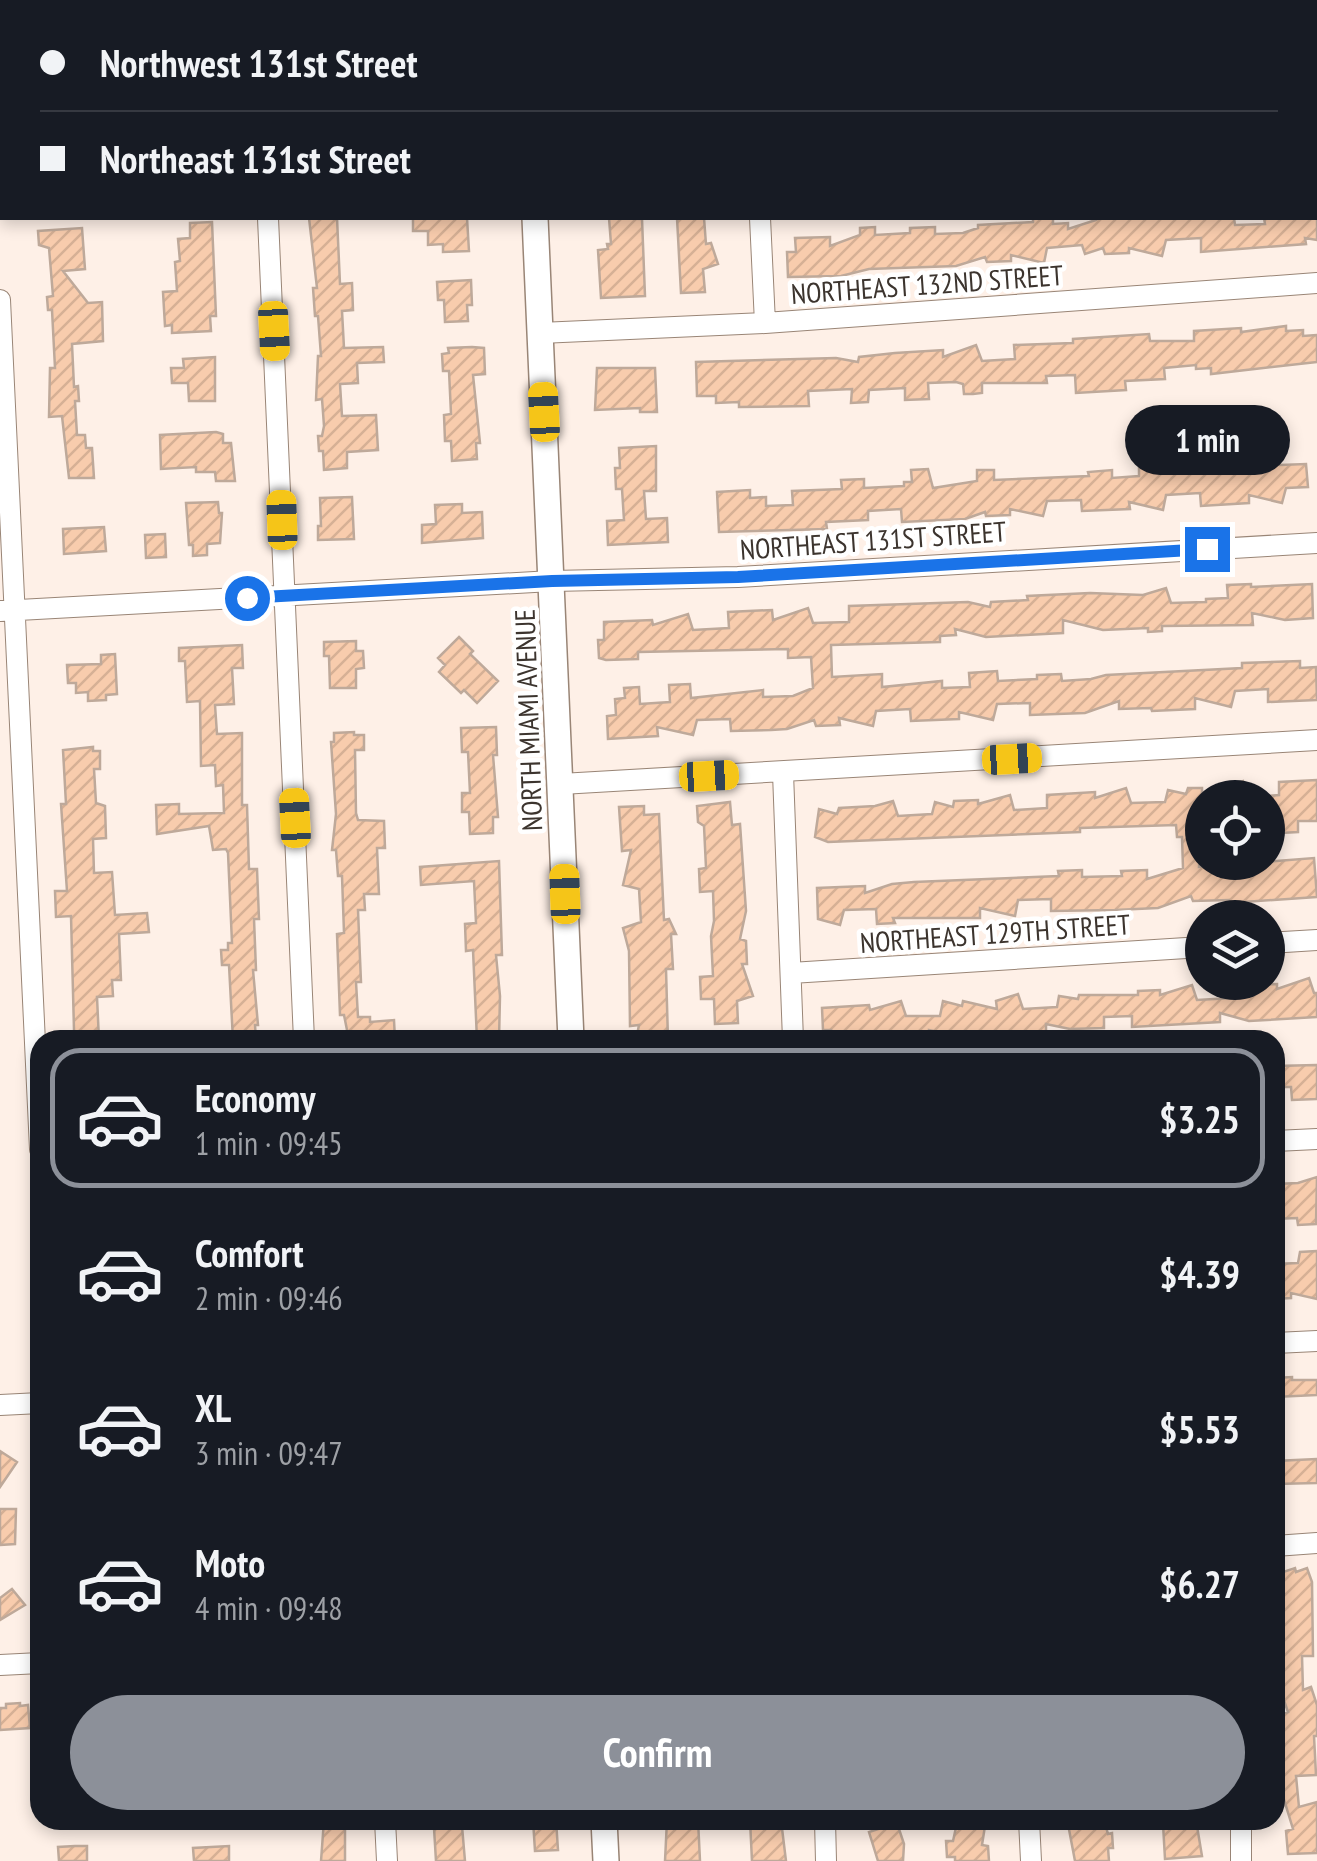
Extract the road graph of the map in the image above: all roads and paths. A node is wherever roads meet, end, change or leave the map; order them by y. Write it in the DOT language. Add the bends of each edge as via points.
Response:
graph roads {
  1 [pos="268,220"];
  2 [pos="535,220"];
  3 [pos="760,220"];
  4 [pos="1317,283"];
  5 [pos="0,300"];
  6 [pos="765,324"];
  7 [pos="540,333"];
  8 [pos="1317,542"];
  9 [pos="552,581"];
  10 [pos="286,596"];
  11 [pos="7,611"];
  12 [pos="1317,740"];
  13 [pos="784,773"];
  14 [pos="561,784"];
  15 [pos="1317,940"];
  16 [pos="1285,942"];
  17 [pos="1185,948"];
  18 [pos="790,973"];
  19 [pos="33,1030"];
  20 [pos="304,1030"];
  21 [pos="571,1030"];
  22 [pos="792,1030"];
  23 [pos="1317,1138"];
  24 [pos="1285,1140"];
  25 [pos="1317,1341"];
  26 [pos="1285,1343"];
  27 [pos="30,1404"];
  28 [pos="0,1405"];
  29 [pos="1317,1543"];
  30 [pos="1285,1545"];
  31 [pos="30,1664"];
  32 [pos="0,1665"];
  33 [pos="385,1830"];
  34 [pos="604,1830"];
  35 [pos="825,1830"];
  36 [pos="1029,1830"];
  37 [pos="1241,1830"];
  38 [pos="387,1861"];
  39 [pos="606,1861"];
  40 [pos="826,1861"];
  41 [pos="1031,1861"];
  42 [pos="1242,1861"];
  1 -- 10 [label="street"];
  2 -- 7 [label="street, NORTH MIAMI AVENUE"];
  3 -- 6 [label="street"];
  4 -- 6 [label="street, NORTHEAST 132ND STREET"];
  5 -- 11 [label="street"];
  6 -- 7 [label="street, NORTHEAST 132ND STREET"];
  7 -- 9 [label="street, NORTH MIAMI AVENUE"];
  8 -- 9 [label="street, NORTHEAST 131ST STREET" via="738,577"];
  9 -- 10 [label="street, NORTHEAST 131ST STREET"];
  9 -- 14 [label="street, NORTH MIAMI AVENUE"];
  10 -- 11 [label="street, NORTHEAST 131ST STREET"];
  10 -- 20 [label="street"];
  11 -- 19 [label="street"];
  12 -- 13 [label="street"];
  13 -- 14 [label="street"];
  13 -- 18 [label="street"];
  14 -- 21 [label="street, NORTH MIAMI AVENUE"];
  15 -- 16 [label="street"];
  17 -- 18 [label="street, NORTHEAST 129TH STREET"];
  18 -- 22 [label="street"];
  23 -- 24 [label="street"];
  25 -- 26 [label="street"];
  27 -- 28 [label="street"];
  29 -- 30 [label="street"];
  31 -- 32 [label="street"];
  33 -- 38 [label="street"];
  34 -- 39 [label="street"];
  35 -- 40 [label="street"];
  36 -- 41 [label="street"];
  37 -- 42 [label="street"];
}
